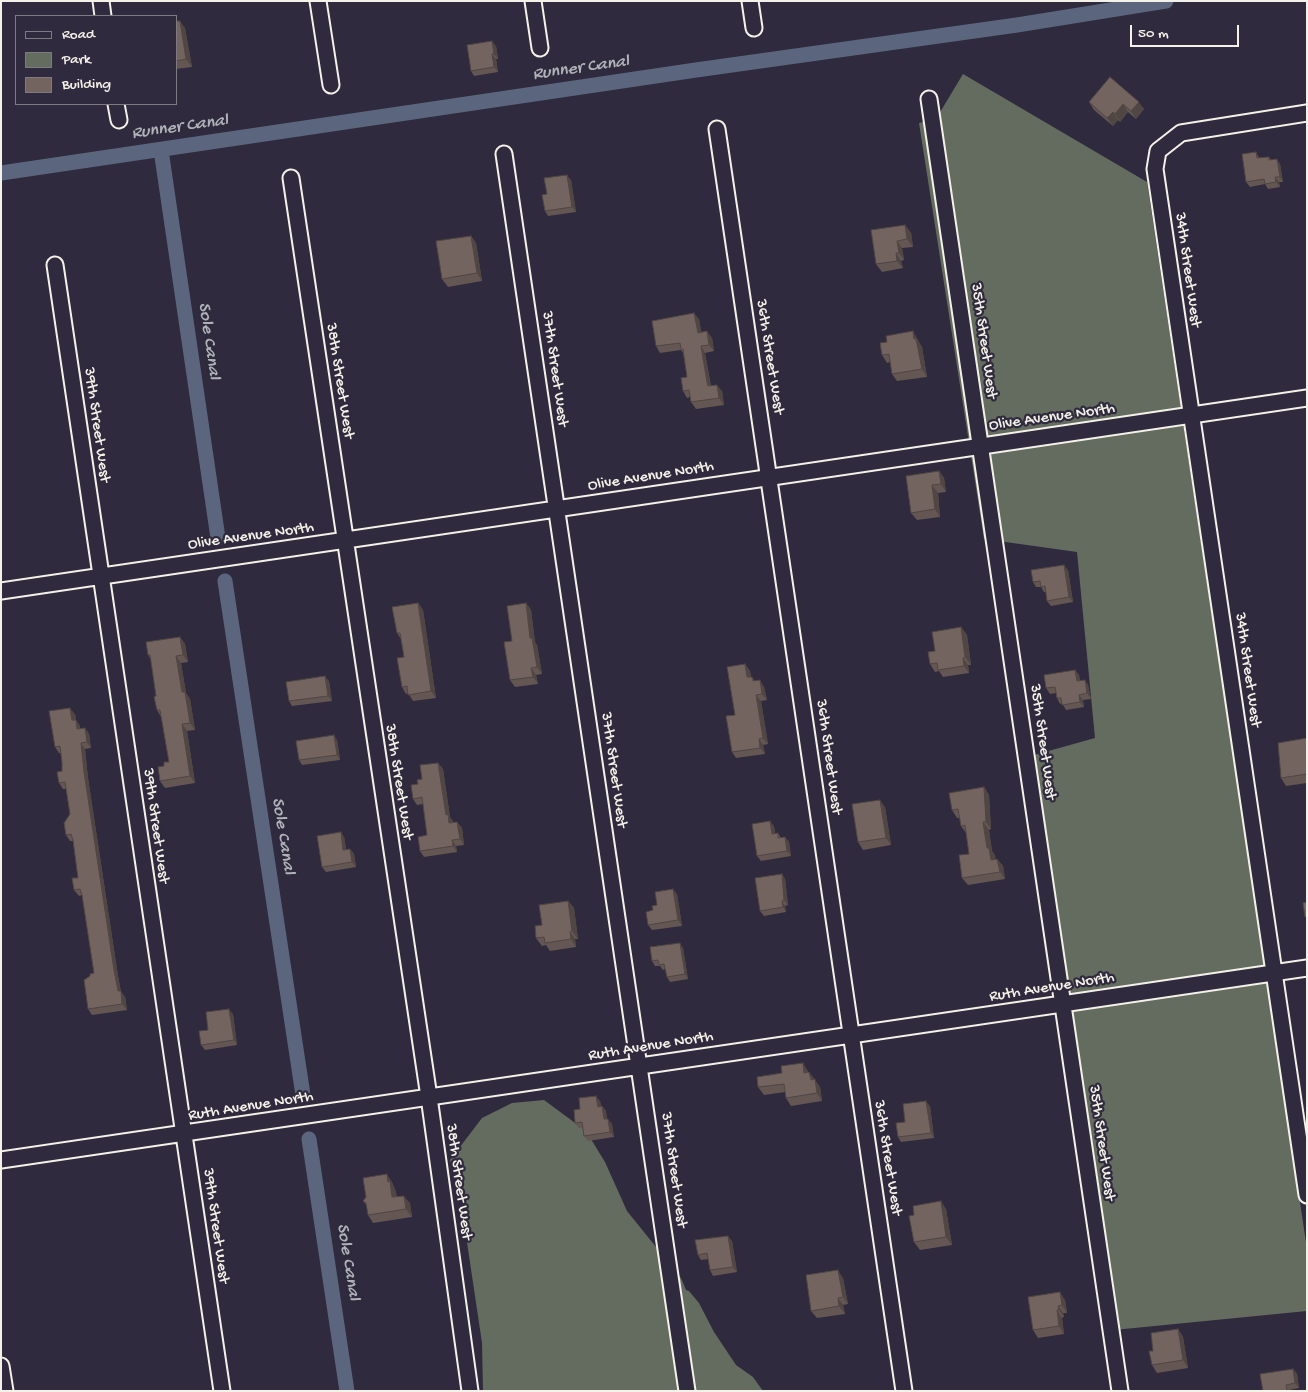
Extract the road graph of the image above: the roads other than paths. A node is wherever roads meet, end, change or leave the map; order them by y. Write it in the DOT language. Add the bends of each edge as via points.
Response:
graph roads {
  1 [pos="101,1"];
  2 [pos="318,1"];
  3 [pos="533,1"];
  4 [pos="750,1"];
  5 [pos="103,15"];
  6 [pos="754,28"];
  7 [pos="540,48"];
  8 [pos="331,85"];
  9 [pos="929,99"];
  10 [pos="116,105"];
  11 [pos="1307,114"];
  12 [pos="119,120"];
  13 [pos="717,129"];
  14 [pos="504,154"];
  15 [pos="291,178"];
  16 [pos="55,265"];
  17 [pos="1307,398"];
  18 [pos="1191,415"];
  19 [pos="981,446"];
  20 [pos="769,477"];
  21 [pos="557,510"];
  22 [pos="344,541"];
  23 [pos="101,577"];
  24 [pos="1,591"];
  25 [pos="1307,968"];
  26 [pos="1274,973"];
  27 [pos="1063,1005"];
  28 [pos="851,1036"];
  29 [pos="640,1067"];
  30 [pos="429,1097"];
  31 [pos="184,1134"];
  32 [pos="1,1160"];
  33 [pos="1307,1195"];
  34 [pos="1,1366"];
  35 [pos="5,1391"];
  36 [pos="222,1391"];
  37 [pos="470,1391"];
  38 [pos="687,1391"];
  39 [pos="904,1391"];
  40 [pos="1120,1391"];
  1 -- 5 [label="street"];
  2 -- 8 [label="street"];
  3 -- 7 [label="street"];
  4 -- 6 [label="street"];
  9 -- 19 [label="street, 35th Street West"];
  10 -- 12 [label="street"];
  11 -- 18 [label="street, 34th Street West" via="1181,133 1158,151 1155,170"];
  13 -- 20 [label="street, 36th Street West"];
  14 -- 21 [label="street, 37th Street West"];
  15 -- 22 [label="street, 38th Street West"];
  16 -- 23 [label="street, 39th Street West"];
  17 -- 18 [label="street, Olive Avenue North"];
  18 -- 19 [label="street, Olive Avenue North"];
  18 -- 26 [label="street, 34th Street West"];
  19 -- 20 [label="street, Olive Avenue North"];
  19 -- 27 [label="street, 35th Street West"];
  20 -- 21 [label="street, Olive Avenue North"];
  20 -- 28 [label="street, 36th Street West"];
  21 -- 22 [label="street, Olive Avenue North"];
  21 -- 29 [label="street, 37th Street West"];
  22 -- 23 [label="street, Olive Avenue North"];
  22 -- 30 [label="street, 38th Street West"];
  23 -- 24 [label="street, Olive Avenue North"];
  23 -- 31 [label="street, 39th Street West"];
  25 -- 26 [label="street, Ruth Avenue North"];
  26 -- 27 [label="street, Ruth Avenue North"];
  26 -- 33 [label="street, 34th Street West"];
  27 -- 28 [label="street, Ruth Avenue North"];
  27 -- 40 [label="street, 35th Street West"];
  28 -- 29 [label="street, Ruth Avenue North"];
  28 -- 39 [label="street, 36th Street West"];
  29 -- 30 [label="street, Ruth Avenue North"];
  29 -- 38 [label="street, 37th Street West"];
  30 -- 31 [label="street, Ruth Avenue North"];
  30 -- 37 [label="street, 38th Street West"];
  31 -- 32 [label="street, Ruth Avenue North"];
  31 -- 36 [label="street, 39th Street West"];
  34 -- 35 [label="street"];
}
